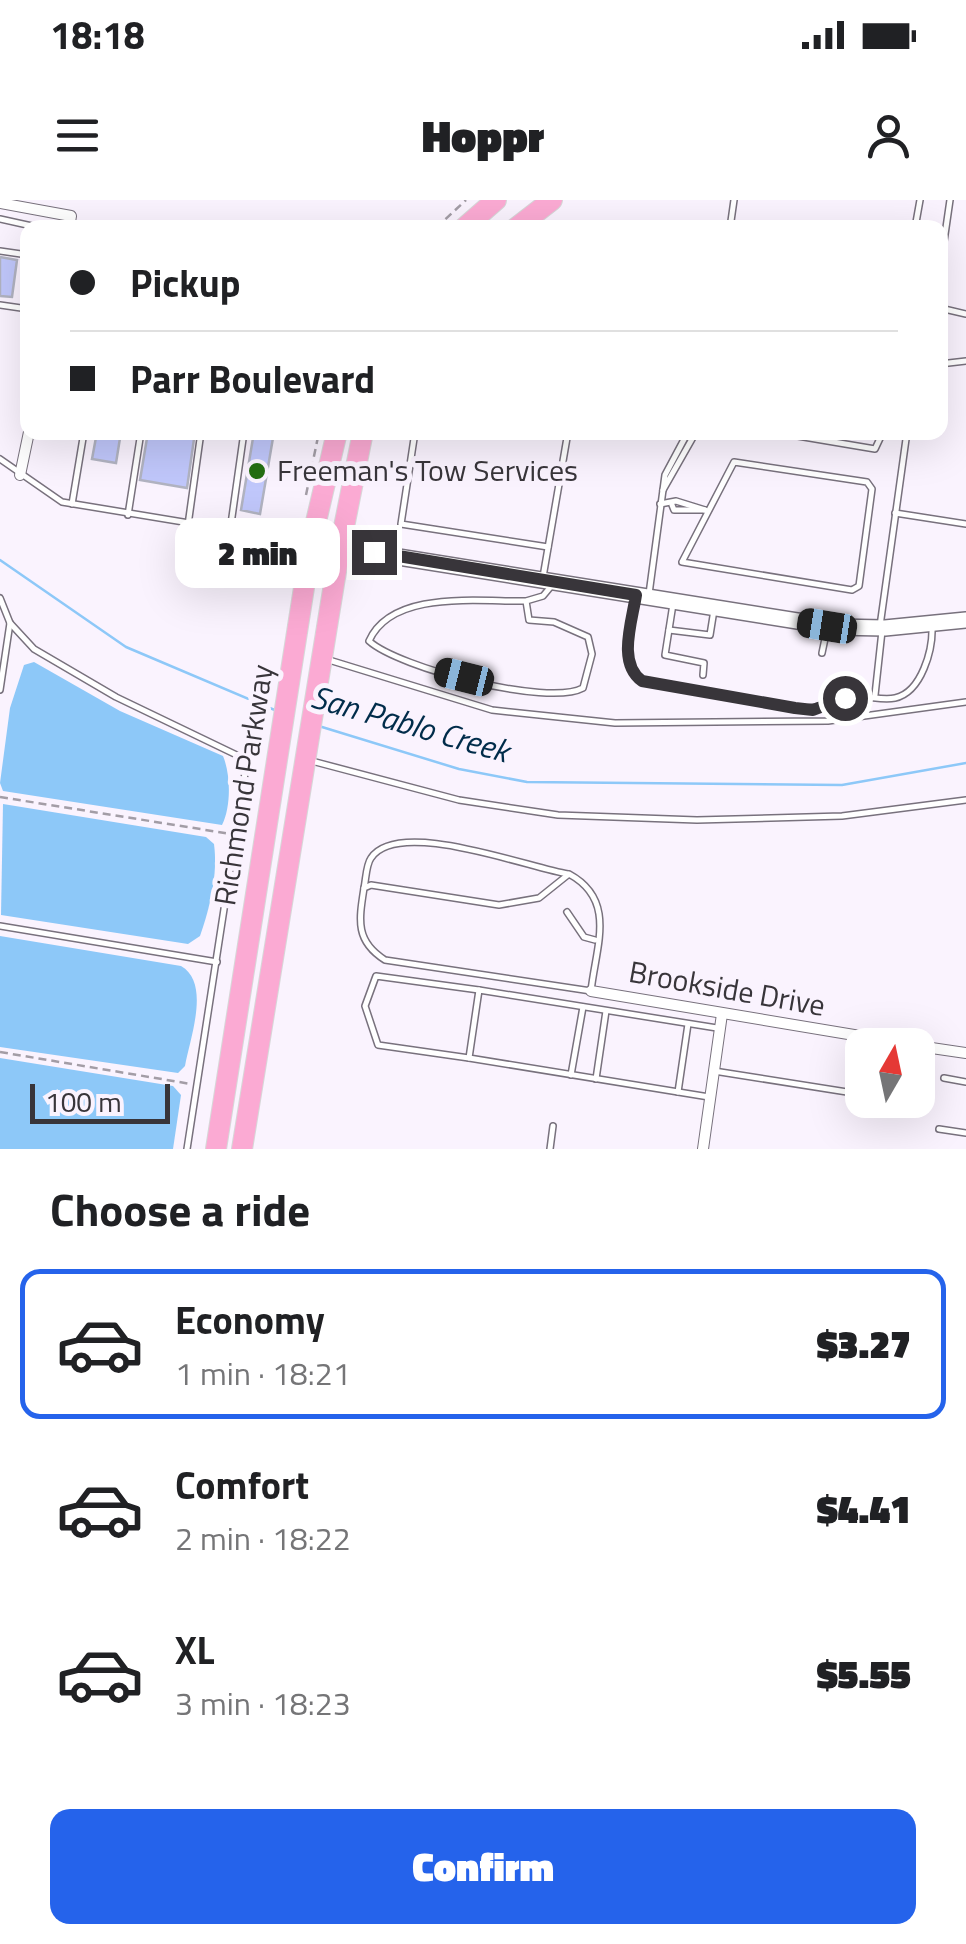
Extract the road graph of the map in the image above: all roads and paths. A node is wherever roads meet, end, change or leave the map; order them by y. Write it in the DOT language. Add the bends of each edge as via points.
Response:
graph roads {
  1 [pos="466,200"];
  2 [pos="496,200"];
  3 [pos="552,200"];
  4 [pos="0,203"];
  5 [pos="70,220"];
  6 [pos="445,220"];
  7 [pos="473,220"];
  8 [pos="526,220"];
  9 [pos="27,440"];
  10 [pos="83,440"];
  11 [pos="141,440"];
  12 [pos="200,440"];
  13 [pos="243,440"];
  14 [pos="335,440"];
  15 [pos="361,440"];
  16 [pos="414,440"];
  17 [pos="567,440"];
  18 [pos="689,440"];
  19 [pos="822,440"];
  20 [pos="882,440"];
  21 [pos="905,440"];
  22 [pos="0,459"];
  23 [pos="20,476"];
  24 [pos="72,504"];
  25 [pos="660,504"];
  26 [pos="706,510"];
  27 [pos="895,513"];
  28 [pos="128,516"];
  29 [pos="966,524"];
  30 [pos="188,525"];
  31 [pos="230,531"];
  32 [pos="310,544"];
  33 [pos="548,546"];
  34 [pos="340,547"];
  35 [pos="549,581"];
  36 [pos="642,596"];
  37 [pos="0,598"];
  38 [pos="673,601"];
  39 [pos="526,602"];
  40 [pos="714,608"];
  41 [pos="966,620"];
  42 [pos="10,623"];
  43 [pos="932,624"];
  44 [pos="827,626"];
  45 [pos="881,628"];
  46 [pos="669,630"];
  47 [pos="3,649"];
  48 [pos="822,653"];
  49 [pos="322,657"];
  50 [pos="704,674"];
  51 [pos="0,690"];
  52 [pos="875,696"];
  53 [pos="966,702"];
  54 [pos="306,759"];
  55 [pos="0,797"];
  56 [pos="966,800"];
  57 [pos="236,835"];
  58 [pos="570,874"];
  59 [pos="364,888"];
  60 [pos="567,912"];
  61 [pos="0,926"];
  62 [pos="596,940"];
  63 [pos="217,962"];
  64 [pos="479,990"];
  65 [pos="591,991"];
  66 [pos="583,1007"];
  67 [pos="606,1011"];
  68 [pos="722,1014"];
  69 [pos="688,1024"];
  70 [pos="720,1029"];
  71 [pos="845,1034"];
  72 [pos="935,1048"];
  73 [pos="0,1052"];
  74 [pos="966,1054"];
  75 [pos="469,1058"];
  76 [pos="714,1071"];
  77 [pos="571,1075"];
  78 [pos="944,1078"];
  79 [pos="596,1079"];
  80 [pos="966,1082"];
  81 [pos="197,1085"];
  82 [pos="678,1092"];
  83 [pos="845,1092"];
  84 [pos="710,1098"];
  85 [pos="553,1126"];
  86 [pos="939,1129"];
  87 [pos="966,1134"];
  88 [pos="187,1149"];
  89 [pos="216,1149"];
  90 [pos="242,1149"];
  91 [pos="550,1149"];
  92 [pos="703,1149"];
  1 -- 6 [label="path"];
  2 -- 7 [label="highway"];
  3 -- 8 [label="highway"];
  4 -- 5 [label="street"];
  9 -- 23 [label="street"];
  10 -- 24 [label="lane"];
  11 -- 28 [label="lane"];
  12 -- 30 [label="lane"];
  13 -- 31 [label="lane"];
  14 -- 32 [label="highway, Richmond Parkway"];
  15 -- 34 [label="highway, Richmond Parkway"];
  16 -- 33 [label="lane" via="400,524"];
  17 -- 33 [label="lane"];
  18 -- 25 [label="lane"];
  19 -- 20 [label="lane" via="875,449"];
  21 -- 27 [label="lane"];
  22 -- 23 [label="lane"];
  23 -- 24 [label="lane"];
  24 -- 28 [label="lane"];
  25 -- 26 [label="lane"];
  25 -- 36 [label="lane"];
  26 -- 26 [label="lane" via="682,562 858,586 872,488 867,482 734,462"];
  27 -- 29 [label="lane"];
  27 -- 45 [label="lane"];
  28 -- 30 [label="lane"];
  30 -- 31 [label="lane"];
  31 -- 32 [label="lane"];
  32 -- 34 [label="street"];
  32 -- 89 [label="highway, Richmond Parkway"];
  33 -- 35 [label="lane"];
  34 -- 35 [label="street"];
  34 -- 49 [label="highway, Richmond Parkway"];
  35 -- 36 [label="street"];
  35 -- 39 [label="lane" via="543,596"];
  36 -- 38 [label="street"];
  36 -- 52 [label="lane" via="628,661 642,681 813,710"];
  37 -- 42 [label="lane"];
  38 -- 40 [label="street"];
  38 -- 46 [label="lane"];
  39 -- 39 [label="lane" via="418,606 396,614 369,641 395,656 489,683 551,694 583,688 592,654 588,637 529,620"];
  40 -- 44 [label="street"];
  40 -- 46 [label="lane" via="710,635"];
  41 -- 43 [label="street"];
  42 -- 47 [label="lane"];
  42 -- 57 [label="lane" via="34,649 100,688 248,760"];
  43 -- 45 [label="street"];
  43 -- 52 [label="lane" via="929,655 908,690 897,698"];
  44 -- 45 [label="street"];
  44 -- 48 [label="lane"];
  45 -- 52 [label="lane"];
  46 -- 50 [label="lane" via="665,655 704,663"];
  47 -- 51 [label="lane"];
  49 -- 53 [label="lane" via="492,710 615,723 828,721"];
  49 -- 54 [label="highway, Richmond Parkway"];
  54 -- 56 [label="lane" via="458,800 558,815 842,816"];
  54 -- 90 [label="highway, Richmond Parkway"];
  55 -- 57 [label="path"];
  57 -- 63 [label="lane"];
  58 -- 59 [label="lane" via="540,898 499,904"];
  58 -- 59 [label="lane" via="446,844 402,843 370,859"];
  58 -- 62 [label="lane" via="599,899"];
  59 -- 65 [label="lane" via="360,933 386,960"];
  60 -- 62 [label="lane" via="584,937"];
  61 -- 63 [label="lane"];
  62 -- 65 [label="lane"];
  63 -- 81 [label="lane"];
  64 -- 66 [label="lane"];
  64 -- 75 [label="lane"];
  64 -- 75 [label="lane" via="376,976 366,998 378,1045"];
  65 -- 68 [label="street, Brookside Drive"];
  66 -- 67 [label="lane"];
  66 -- 77 [label="lane"];
  67 -- 69 [label="lane"];
  67 -- 79 [label="lane"];
  68 -- 70 [label="street"];
  68 -- 71 [label="street, Brookside Drive"];
  69 -- 70 [label="lane"];
  69 -- 82 [label="lane"];
  70 -- 76 [label="street"];
  72 -- 74 [label="street, Brookside Drive"];
  73 -- 81 [label="path"];
  75 -- 77 [label="lane"];
  76 -- 83 [label="lane"];
  76 -- 84 [label="street"];
  77 -- 79 [label="lane"];
  78 -- 80 [label="lane"];
  79 -- 82 [label="lane"];
  81 -- 88 [label="lane"];
  82 -- 84 [label="lane"];
  84 -- 92 [label="street"];
  85 -- 91 [label="lane"];
  86 -- 87 [label="lane"];
}
